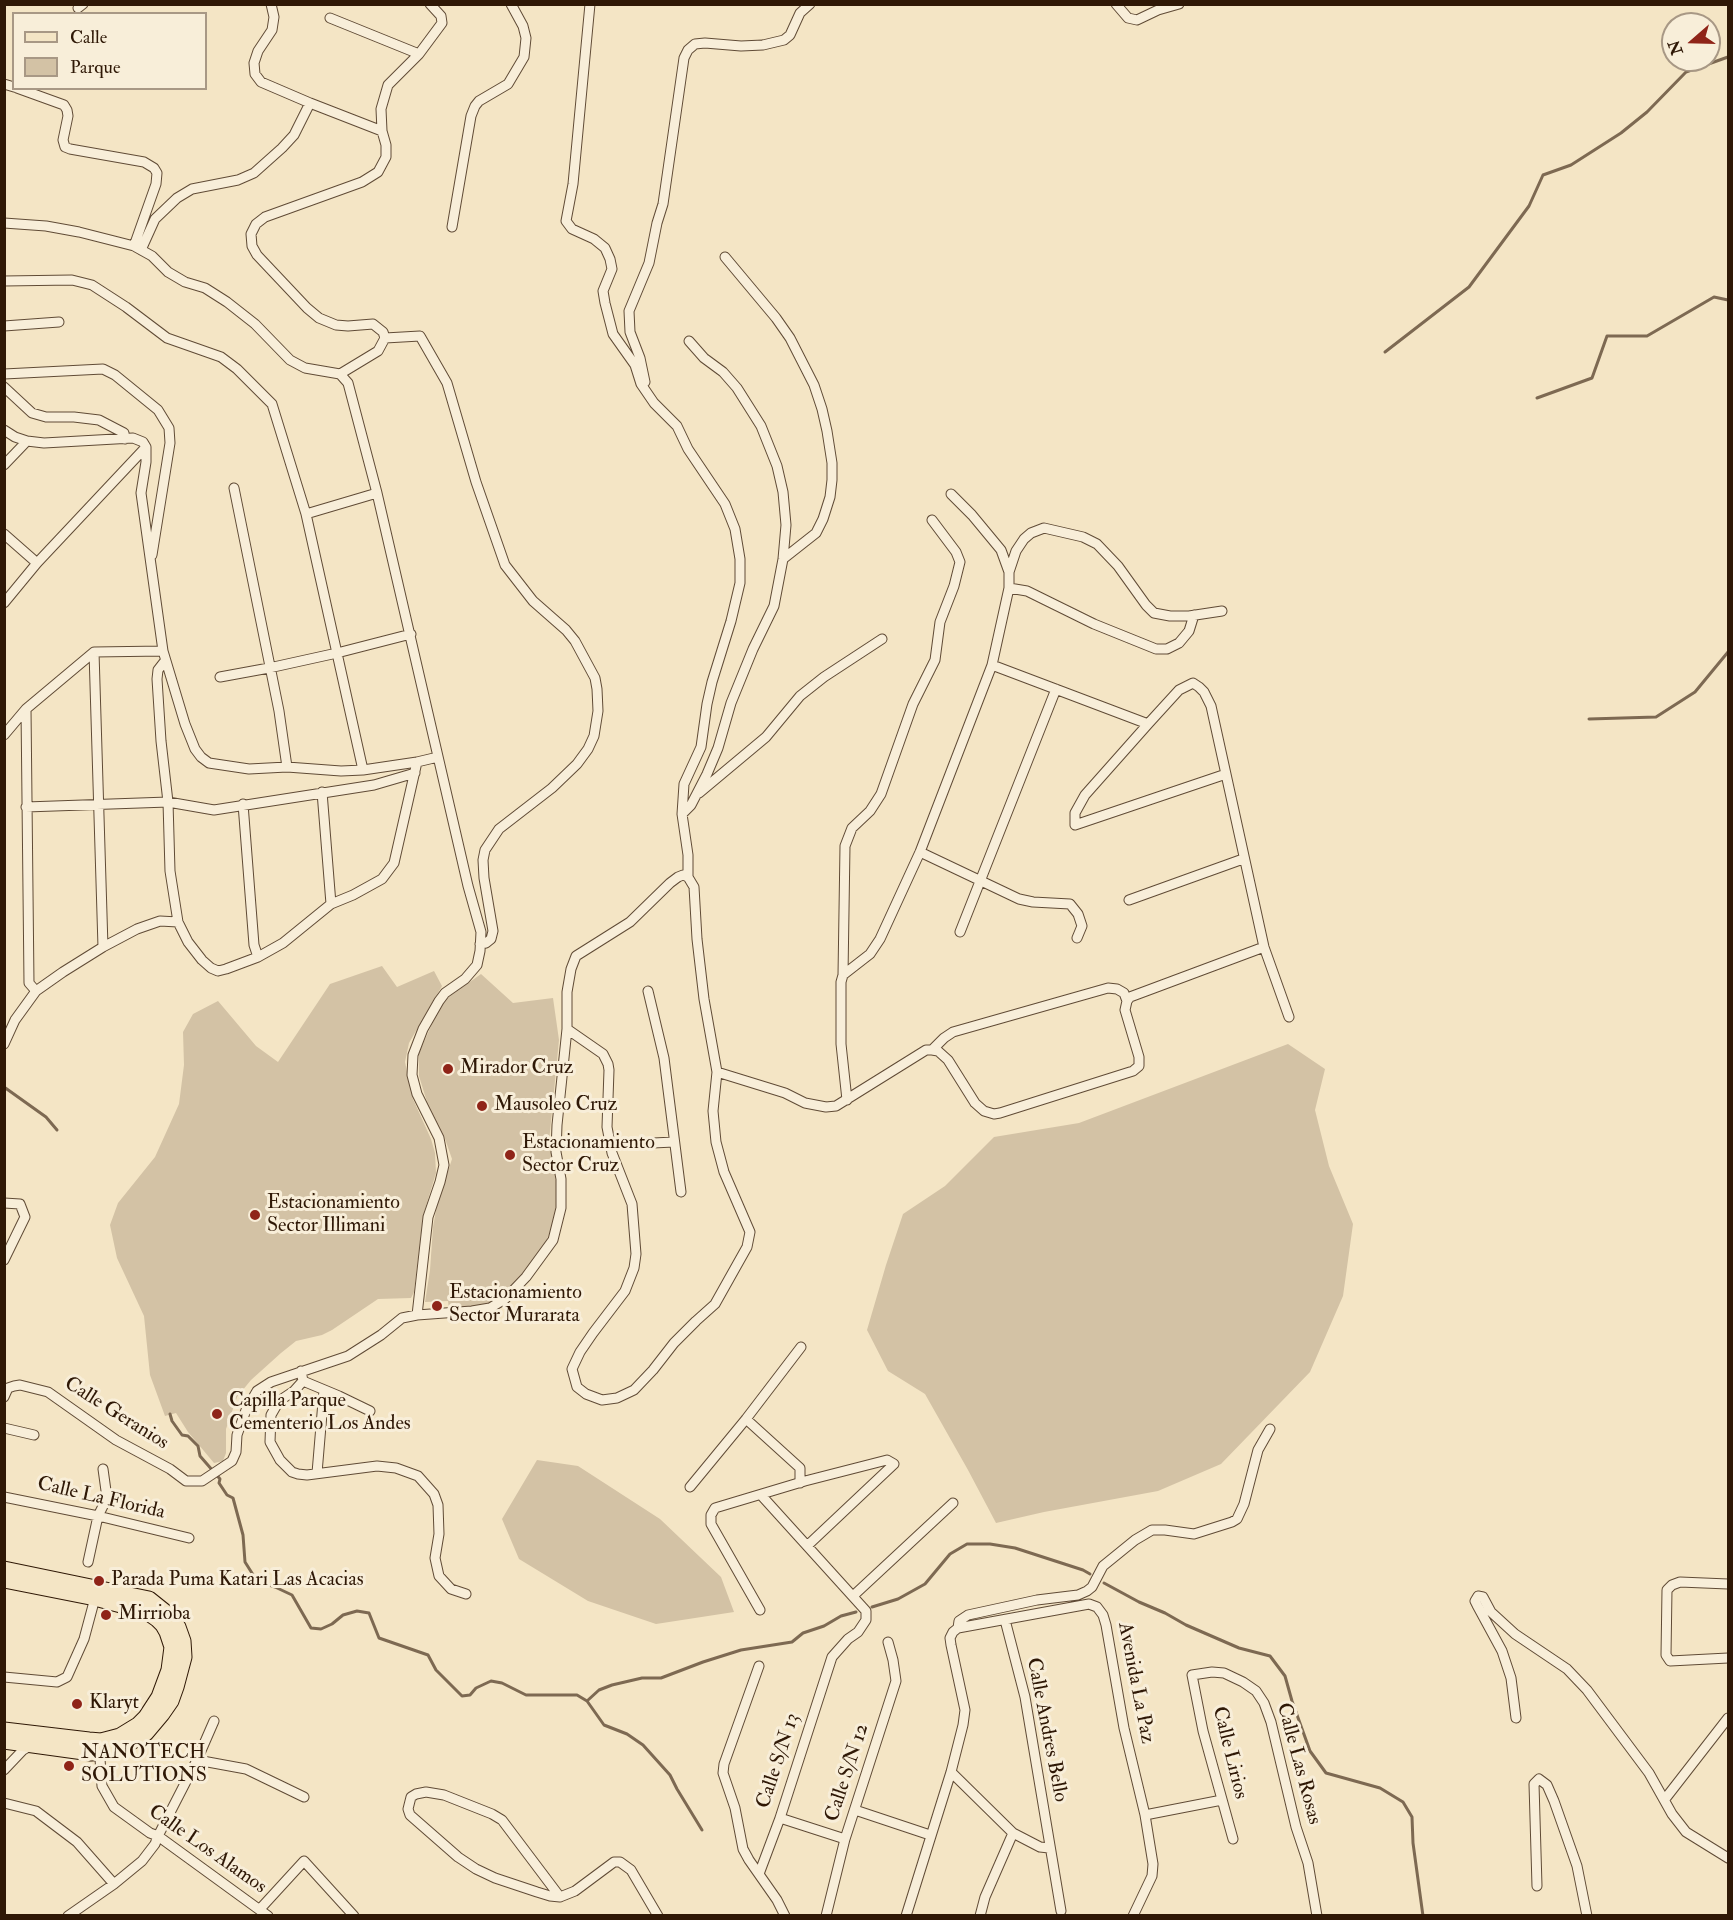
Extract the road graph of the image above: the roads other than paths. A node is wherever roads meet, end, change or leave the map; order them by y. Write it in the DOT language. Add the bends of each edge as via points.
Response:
graph roads {
  1 [pos="271,4"];
  2 [pos="430,4"];
  3 [pos="511,4"];
  4 [pos="590,4"];
  5 [pos="810,4"];
  6 [pos="1116,4"];
  7 [pos="1179,4"];
  8 [pos="800,9"];
  9 [pos="330,18"];
  10 [pos="419,54"];
  11 [pos="21,90"];
  12 [pos="310,103"];
  13 [pos="382,131"];
  14 [pos="4,223"];
  15 [pos="452,227"];
  16 [pos="137,248"];
  17 [pos="724,257"];
  18 [pos="4,281"];
  19 [pos="59,322"];
  20 [pos="4,326"];
  21 [pos="385,338"];
  22 [pos="688,341"];
  23 [pos="4,374"];
  24 [pos="340,374"];
  25 [pos="4,387"];
  26 [pos="646,390"];
  27 [pos="4,430"];
  28 [pos="125,439"];
  29 [pos="27,441"];
  30 [pos="146,447"];
  31 [pos="4,465"];
  32 [pos="234,488"];
  33 [pos="378,493"];
  34 [pos="951,494"];
  35 [pos="306,514"];
  36 [pos="932,520"];
  37 [pos="4,534"];
  38 [pos="783,559"];
  39 [pos="37,563"];
  40 [pos="150,567"];
  41 [pos="1009,572"];
  42 [pos="1010,588"];
  43 [pos="4,603"];
  44 [pos="1222,611"];
  45 [pos="1194,615"];
  46 [pos="411,634"];
  47 [pos="882,639"];
  48 [pos="94,652"];
  49 [pos="337,653"];
  50 [pos="164,656"];
  51 [pos="992,665"];
  52 [pos="269,668"];
  53 [pos="220,677"];
  54 [pos="1056,688"];
  55 [pos="26,709"];
  56 [pos="1148,724"];
  57 [pos="4,735"];
  58 [pos="438,757"];
  59 [pos="417,762"];
  60 [pos="287,767"];
  61 [pos="363,770"];
  62 [pos="415,773"];
  63 [pos="1226,774"];
  64 [pos="322,792"];
  65 [pos="698,794"];
  66 [pos="168,802"];
  67 [pos="97,804"];
  68 [pos="243,804"];
  69 [pos="26,807"];
  70 [pos="682,814"];
  71 [pos="920,852"];
  72 [pos="1243,859"];
  73 [pos="688,877"];
  74 [pos="981,879"];
  75 [pos="1129,900"];
  76 [pos="331,904"];
  77 [pos="178,922"];
  78 [pos="960,932"];
  79 [pos="1077,938"];
  80 [pos="480,944"];
  81 [pos="103,947"];
  82 [pos="1264,947"];
  83 [pos="258,957"];
  84 [pos="843,975"];
  85 [pos="36,991"];
  86 [pos="648,991"];
  87 [pos="1127,1001"];
  88 [pos="1289,1017"];
  89 [pos="567,1029"];
  90 [pos="4,1044"];
  91 [pos="932,1050"];
  92 [pos="717,1072"];
  93 [pos="848,1100"];
  94 [pos="674,1142"];
  95 [pos="610,1145"];
  96 [pos="681,1192"];
  97 [pos="4,1203"];
  98 [pos="4,1260"];
  99 [pos="417,1315"];
  100 [pos="801,1347"];
  101 [pos="301,1371"];
  102 [pos="303,1382"];
  103 [pos="6,1390"];
  104 [pos="324,1390"];
  105 [pos="370,1411"];
  106 [pos="746,1419"];
  107 [pos="4,1428"];
  108 [pos="1270,1429"];
  109 [pos="34,1435"];
  110 [pos="103,1469"];
  111 [pos="317,1473"];
  112 [pos="800,1483"];
  113 [pos="690,1487"];
  114 [pos="761,1495"];
  115 [pos="4,1497"];
  116 [pos="953,1503"];
  117 [pos="98,1516"];
  118 [pos="189,1538"];
  119 [pos="807,1546"];
  120 [pos="88,1562"];
  121 [pos="4,1569"];
  122 [pos="4,1580"];
  123 [pos="1728,1584"];
  124 [pos="96,1593"];
  125 [pos="466,1594"];
  126 [pos="853,1596"];
  127 [pos="760,1610"];
  128 [pos="1005,1620"];
  129 [pos="958,1628"];
  130 [pos="888,1642"];
  131 [pos="1728,1658"];
  132 [pos="759,1666"];
  133 [pos="1192,1675"];
  134 [pos="4,1677"];
  135 [pos="1516,1718"];
  136 [pos="1728,1718"];
  137 [pos="214,1721"];
  138 [pos="4,1730"];
  139 [pos="32,1739"];
  140 [pos="4,1741"];
  141 [pos="101,1746"];
  142 [pos="197,1760"];
  143 [pos="4,1770"];
  144 [pos="951,1772"];
  145 [pos="304,1797"];
  146 [pos="1665,1799"];
  147 [pos="1222,1800"];
  148 [pos="4,1803"];
  149 [pos="855,1810"];
  150 [pos="1145,1815"];
  151 [pos="780,1818"];
  152 [pos="1012,1833"];
  153 [pos="930,1835"];
  154 [pos="158,1836"];
  155 [pos="845,1839"];
  156 [pos="1233,1839"];
  157 [pos="1050,1848"];
  158 [pos="1728,1858"];
  159 [pos="759,1874"];
  160 [pos="114,1884"];
  161 [pos="1537,1886"];
  162 [pos="561,1897"];
  163 [pos="1061,1911"];
  164 [pos="264,1912"];
  165 [pos="68,1916"];
  166 [pos="354,1916"];
  167 [pos="658,1916"];
  168 [pos="785,1916"];
  169 [pos="826,1916"];
  170 [pos="906,1916"];
  171 [pos="980,1916"];
  172 [pos="1133,1916"];
  173 [pos="1317,1916"];
  174 [pos="1587,1916"];
  1 -- 12 [label="street" via="272,30 256,57 255,74 261,82"];
  2 -- 10 [label="street" via="442,23"];
  3 -- 15 [label="street" via="526,38 524,57 508,84 475,106"];
  4 -- 26 [label="street" via="566,221 572,229 605,248 612,269 603,291 604,303 613,334 635,365"];
  5 -- 8 [label="street"];
  6 -- 7 [label="street" via="1128,18 1137,20"];
  8 -- 26 [label="street" via="790,35 784,40 741,46 705,43 688,50 684,58 663,204 649,263 629,311 630,332"];
  9 -- 10 [label="street"];
  10 -- 13 [label="street" via="388,85 381,109"];
  11 -- 16 [label="street" via="64,105 68,116 65,147 144,162 154,168 156,184"];
  12 -- 13 [label="street"];
  12 -- 16 [label="street" via="294,135 254,173 192,189 177,198 155,219"];
  13 -- 21 [label="street" via="386,157 378,172 362,182 265,217 256,224 250,240 257,255 319,318 336,325 373,324"];
  14 -- 16 [label="street" via="79,232"];
  16 -- 24 [label="street" via="168,272 227,302 290,360 305,368"];
  17 -- 38 [label="street" via="790,338 814,385 827,430 832,480 823,519 816,533"];
  18 -- 35 [label="street" via="72,280 92,285 168,338 221,357 237,369 272,404"];
  19 -- 20 [label="street"];
  21 -- 24 [label="street" via="378,351"];
  21 -- 80 [label="street" via="420,336 447,383 505,565 533,601 575,641 597,689 594,736 577,765 499,829 485,850 484,878 493,931 491,939"];
  22 -- 38 [label="street" via="737,388 768,443 785,502"];
  23 -- 40 [label="street" via="103,369 158,410 169,428 170,443"];
  24 -- 33 [label="street" via="353,397"];
  25 -- 28 [label="street" via="32,413 99,420 123,433"];
  26 -- 70 [label="street" via="654,404 678,426 688,449 725,504 735,529 740,559 740,583 706,704 701,747 684,784"];
  27 -- 29 [label="street"];
  28 -- 29 [label="street"];
  28 -- 30 [label="street" via="133,438"];
  29 -- 31 [label="street"];
  30 -- 39 [label="street"];
  30 -- 40 [label="street" via="141,493"];
  32 -- 52 [label="street"];
  33 -- 35 [label="street"];
  33 -- 46 [label="street"];
  34 -- 41 [label="street" via="1001,550"];
  35 -- 49 [label="street"];
  36 -- 84 [label="street" via="960,562 940,622 935,660 913,704 881,794 852,828 845,846"];
  37 -- 39 [label="street"];
  38 -- 65 [label="street" via="774,606 753,648"];
  39 -- 43 [label="street"];
  40 -- 50 [label="street"];
  41 -- 42 [label="street"];
  41 -- 45 [label="street" via="1016,551 1031,533 1044,528 1069,532 1097,544 1154,613"];
  42 -- 45 [label="street" via="1027,591 1156,649 1179,643 1189,631"];
  42 -- 51 [label="street"];
  44 -- 45 [label="street"];
  46 -- 49 [label="street"];
  46 -- 58 [label="street"];
  47 -- 65 [label="street" via="800,696 766,737"];
  48 -- 50 [label="street"];
  48 -- 55 [label="street"];
  48 -- 67 [label="street"];
  49 -- 52 [label="street"];
  49 -- 61 [label="street"];
  50 -- 60 [label="street" via="185,724 201,757 209,763 249,769"];
  50 -- 66 [label="street" via="157,679"];
  51 -- 54 [label="street"];
  51 -- 71 [label="street"];
  52 -- 53 [label="street"];
  52 -- 60 [label="street"];
  54 -- 56 [label="street"];
  54 -- 74 [label="street"];
  55 -- 57 [label="street"];
  55 -- 69 [label="street"];
  56 -- 63 [label="street" via="1179,690 1192,683 1199,687 1211,706"];
  56 -- 63 [label="street" via="1085,795 1075,813 1075,825"];
  58 -- 59 [label="street"];
  58 -- 80 [label="street" via="481,932"];
  59 -- 61 [label="street"];
  59 -- 62 [label="street"];
  60 -- 61 [label="street"];
  62 -- 64 [label="street" via="374,785"];
  62 -- 76 [label="street" via="394,863 382,879"];
  63 -- 72 [label="street"];
  64 -- 68 [label="street"];
  64 -- 76 [label="street"];
  65 -- 70 [label="street"];
  66 -- 67 [label="street"];
  66 -- 68 [label="street" via="214,810"];
  66 -- 77 [label="street" via="170,871"];
  67 -- 69 [label="street"];
  67 -- 81 [label="street"];
  68 -- 83 [label="street"];
  69 -- 85 [label="street" via="29,983"];
  70 -- 73 [label="street"];
  71 -- 74 [label="street"];
  71 -- 84 [label="street" via="880,939 870,954"];
  72 -- 75 [label="street"];
  72 -- 82 [label="street"];
  73 -- 89 [label="street" via="678,877 630,922 576,956 567,992"];
  73 -- 92 [label="street" via="694,887 704,999"];
  74 -- 78 [label="street"];
  74 -- 79 [label="street" via="1033,902 1070,904 1082,926"];
  76 -- 83 [label="street" via="283,943"];
  77 -- 81 [label="street" via="160,921"];
  77 -- 83 [label="street" via="188,942 211,968 218,971"];
  80 -- 99 [label="street" via="477,965 439,1001 413,1055 412,1075 417,1094 439,1138 444,1165 428,1217"];
  81 -- 85 [label="street"];
  82 -- 87 [label="street" via="1138,993"];
  82 -- 88 [label="street"];
  84 -- 93 [label="street" via="842,1044"];
  85 -- 90 [label="street"];
  86 -- 94 [label="street" via="664,1058"];
  87 -- 91 [label="street" via="1124,993 1108,988 953,1032"];
  87 -- 91 [label="street" via="1125,1010 1139,1066 1000,1113 984,1111 975,1103 948,1060 938,1050"];
  89 -- 95 [label="street" via="603,1054 608,1065"];
  89 -- 99 [label="street" via="556,1152 561,1208 553,1240 515,1290 490,1308"];
  91 -- 93 [label="street" via="926,1050"];
  92 -- 93 [label="street" via="819,1106 836,1106"];
  92 -- 95 [label="street" via="712,1111 716,1142 724,1172 750,1232 747,1247 715,1304 674,1342 653,1370 634,1390 602,1400 577,1387 573,1370 593,1332 625,1291 634,1269 632,1204"];
  94 -- 95 [label="street"];
  94 -- 96 [label="street"];
  97 -- 98 [label="street" via="20,1204 25,1217"];
  99 -- 101 [label="street" via="402,1318 348,1356"];
  100 -- 106 [label="street"];
  101 -- 102 [label="street"];
  101 -- 103 [label="street, Calle Geranios" via="257,1391 237,1435 232,1461 202,1481 186,1480 116,1440 48,1392 20,1385"];
  102 -- 104 [label="street"];
  102 -- 111 [label="street" via="279,1401 271,1415 270,1442 292,1472"];
  104 -- 105 [label="street"];
  104 -- 111 [label="street"];
  106 -- 112 [label="street" via="800,1468"];
  106 -- 113 [label="street"];
  107 -- 109 [label="street"];
  108 -- 129 [label="street" via="1258,1450 1245,1504 1237,1519 1194,1534 1152,1530 1103,1566 1087,1591 968,1615 959,1621"];
  110 -- 117 [label="street" via="107,1498"];
  111 -- 125 [label="street" via="376,1466 418,1476 438,1505 440,1534 435,1558 439,1576 451,1589"];
  112 -- 114 [label="street"];
  112 -- 119 [label="street" via="887,1460 894,1464"];
  114 -- 119 [label="street"];
  114 -- 127 [label="street" via="715,1508 711,1515 711,1524"];
  115 -- 117 [label="street, Calle La Florida"];
  116 -- 126 [label="street"];
  117 -- 118 [label="street, Calle La Florida"];
  117 -- 120 [label="street"];
  119 -- 126 [label="street"];
  121 -- 124 [label="main road"];
  122 -- 124 [label="main road"];
  123 -- 131 [label="street" via="1680,1582 1667,1590 1666,1655 1670,1661"];
  124 -- 134 [label="street" via="84,1639 67,1677 57,1682"];
  124 -- 141 [label="main road" via="157,1619 171,1647 165,1682 146,1717"];
  126 -- 151 [label="street, Calle S/N 13" via="866,1611 866,1620 832,1658"];
  128 -- 129 [label="street, Avenida La Paz"];
  128 -- 150 [label="street, Avenida La Paz" via="1089,1604 1103,1615"];
  128 -- 157 [label="street, Calle Andres Bello" via="1025,1697"];
  129 -- 144 [label="street" via="950,1638 965,1710"];
  130 -- 149 [label="street, Calle S/N 12" via="896,1681"];
  132 -- 159 [label="street" via="723,1773 743,1849"];
  133 -- 147 [label="street, Calle Lirios"];
  133 -- 173 [label="street, Calle Las Rosas" via="1224,1673 1256,1691 1264,1703 1308,1863"];
  135 -- 146 [label="street" via="1511,1678 1502,1651 1475,1601 1478,1596 1515,1634 1567,1669 1580,1683"];
  136 -- 146 [label="street"];
  137 -- 142 [label="street"];
  138 -- 139 [label="main road"];
  139 -- 140 [label="main road"];
  139 -- 141 [label="main road" via="90,1753"];
  139 -- 143 [label="street"];
  141 -- 154 [label="street, Calle Los Alamos" via="102,1786 114,1807"];
  142 -- 145 [label="street" via="246,1769"];
  142 -- 154 [label="street"];
  144 -- 152 [label="street"];
  144 -- 153 [label="street"];
  146 -- 158 [label="street" via="1686,1832"];
  147 -- 150 [label="street"];
  147 -- 156 [label="street, Calle Lirios"];
  148 -- 160 [label="street" via="36,1811 77,1842"];
  149 -- 153 [label="street"];
  149 -- 155 [label="street, Calle S/N 12"];
  150 -- 172 [label="street, Avenida La Paz" via="1152,1876"];
  151 -- 155 [label="street"];
  151 -- 159 [label="street, Calle S/N 13"];
  152 -- 157 [label="street"];
  152 -- 171 [label="street"];
  153 -- 170 [label="street"];
  154 -- 160 [label="street" via="142,1860"];
  154 -- 164 [label="street, Calle Los Alamos"];
  155 -- 169 [label="street, Calle S/N 12"];
  157 -- 163 [label="street, Calle Andres Bello"];
  159 -- 168 [label="street"];
  160 -- 165 [label="street"];
  161 -- 174 [label="street" via="1534,1785 1539,1779 1547,1785 1554,1801 1577,1866"];
  162 -- 162 [label="street" via="502,1820 444,1795 426,1791 411,1797 410,1815 458,1857 495,1878"];
  162 -- 167 [label="street" via="614,1862 620,1862 631,1870"];
  164 -- 166 [label="street" via="304,1860"];
}
